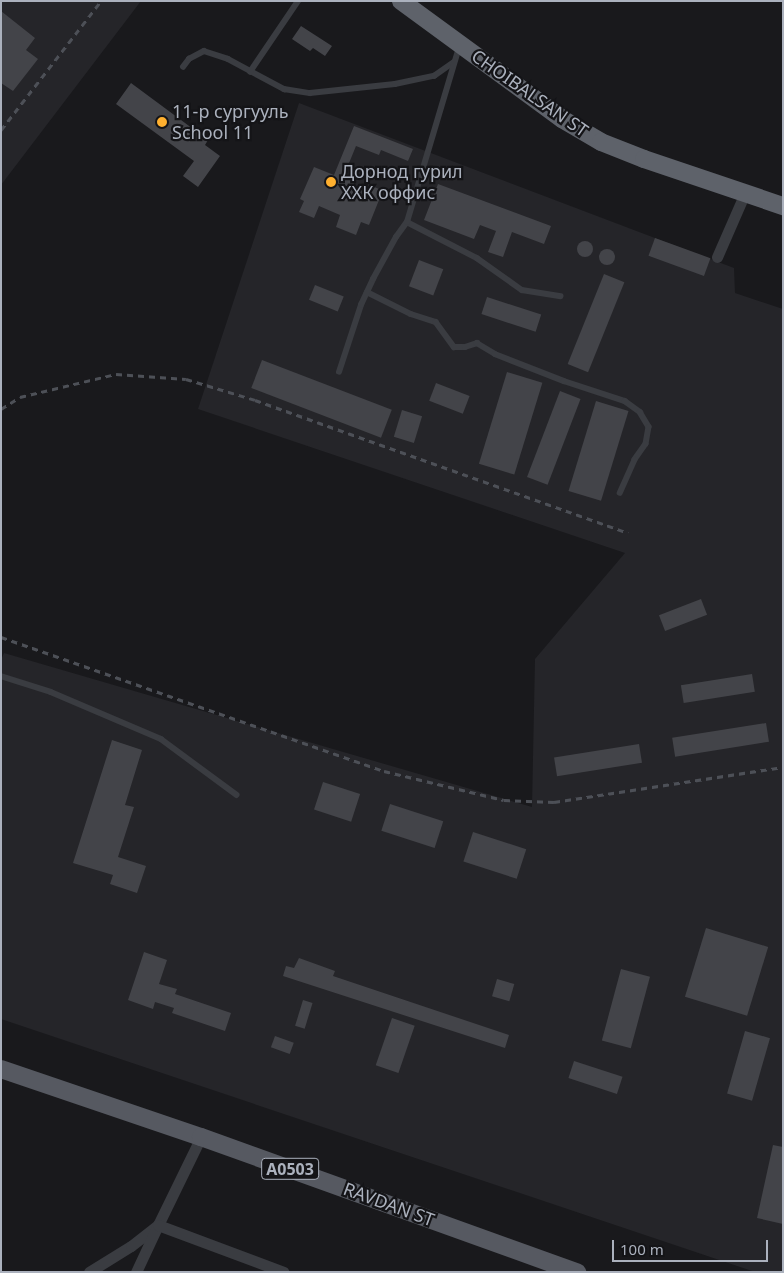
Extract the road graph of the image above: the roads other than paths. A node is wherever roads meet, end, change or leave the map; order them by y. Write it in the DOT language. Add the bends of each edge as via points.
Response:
graph roads {
  1 [pos="298,1"];
  2 [pos="402,1"];
  3 [pos="460,44"];
  4 [pos="454,62"];
  5 [pos="183,67"];
  6 [pos="250,72"];
  7 [pos="745,194"];
  8 [pos="783,206"];
  9 [pos="407,222"];
  10 [pos="717,257"];
  11 [pos="367,292"];
  12 [pos="561,296"];
  13 [pos="339,372"];
  14 [pos="620,493"];
  15 [pos="1,676"];
  16 [pos="237,795"];
  17 [pos="1,1069"];
  18 [pos="200,1137"];
  19 [pos="158,1225"];
  20 [pos="89,1272"];
  21 [pos="136,1272"];
  22 [pos="284,1272"];
  23 [pos="577,1272"];
  1 -- 6 [label="lane"];
  2 -- 3 [label="highway, CHOIBALSAN ST"];
  3 -- 4 [label="lane"];
  3 -- 7 [label="highway, CHOIBALSAN ST" via="562,119 600,142"];
  4 -- 6 [label="lane" via="434,76 310,94 284,89"];
  4 -- 9 [label="lane"];
  5 -- 6 [label="lane" via="189,59 204,51 228,59"];
  7 -- 8 [label="highway, CHOIBALSAN ST"];
  7 -- 10 [label="street"];
  9 -- 11 [label="lane"];
  9 -- 12 [label="lane" via="469,254 522,290"];
  11 -- 13 [label="lane"];
  11 -- 14 [label="lane" via="411,314 436,322 454,347 477,342 495,354 555,378 625,400 640,412 648,426 646,444"];
  15 -- 16 [label="lane" via="51,692 161,739"];
  17 -- 18 [label="main road, RAVDAN ST / A0503"];
  18 -- 19 [label="street"];
  18 -- 23 [label="main road, RAVDAN ST / A0503"];
  19 -- 20 [label="street"];
  19 -- 21 [label="street"];
  19 -- 22 [label="street"];
}
